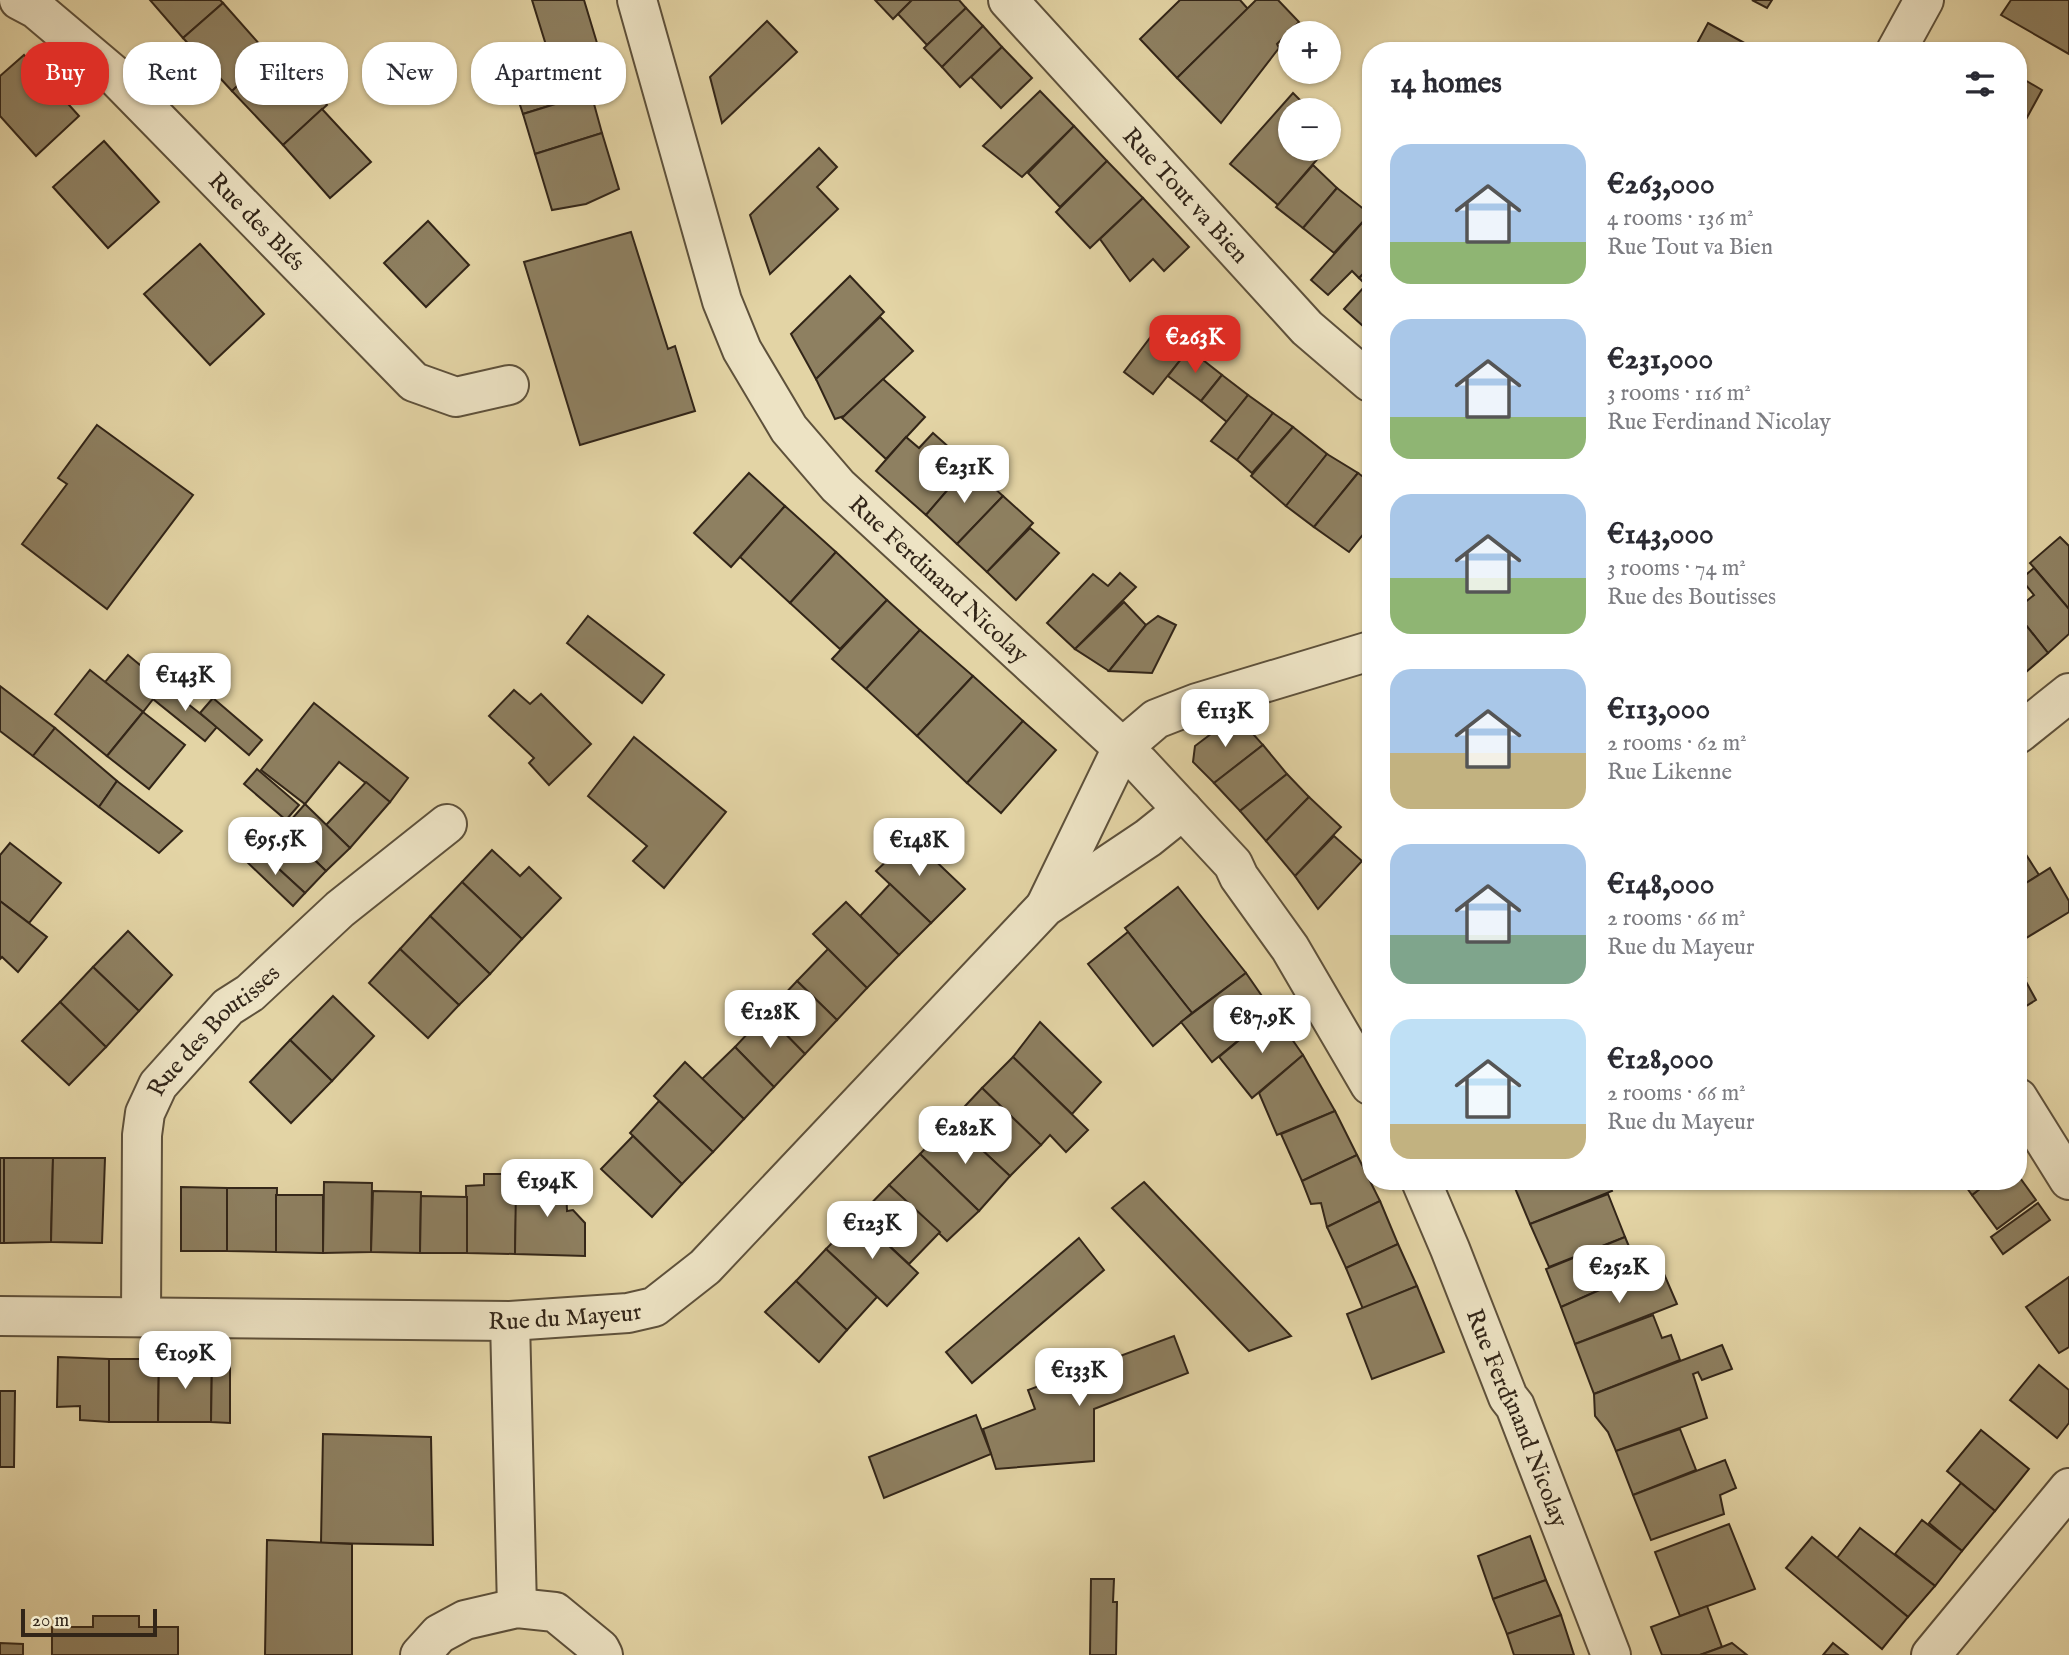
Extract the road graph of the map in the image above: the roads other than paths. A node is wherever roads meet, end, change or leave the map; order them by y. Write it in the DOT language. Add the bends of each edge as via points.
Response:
graph roads {
  1 [pos="19,0"];
  2 [pos="637,0"];
  3 [pos="1008,0"];
  4 [pos="1924,0"];
  5 [pos="1901,42"];
  6 [pos="1362,375"];
  7 [pos="509,385"];
  8 [pos="1362,653"];
  9 [pos="2069,693"];
  10 [pos="2027,727"];
  11 [pos="1122,748"];
  12 [pos="1184,810"];
  13 [pos="447,824"];
  14 [pos="1045,907"];
  15 [pos="1362,1071"];
  16 [pos="2027,1112"];
  17 [pos="2069,1180"];
  18 [pos="1425,1190"];
  19 [pos="0,1316"];
  20 [pos="141,1316"];
  21 [pos="510,1321"];
  22 [pos="2069,1488"];
  23 [pos="517,1608"];
  24 [pos="420,1655"];
  25 [pos="603,1655"];
  26 [pos="1611,1655"];
  27 [pos="1931,1655"];
  1 -- 7 [label="street, Rue des Blés" via="113,74 414,382 456,397"];
  2 -- 11 [label="street, Rue Ferdinand Nicolay" via="723,301 742,350 784,421 838,486"];
  3 -- 6 [label="street, Rue Tout va Bien" via="1307,328"];
  4 -- 5 [label="street"];
  8 -- 11 [label="street" via="1156,719"];
  9 -- 10 [label="street"];
  11 -- 12 [label="street, Rue Ferdinand Nicolay"];
  11 -- 14 [label="street, Rue du Mayeur"];
  12 -- 14 [label="street, Rue du Mayeur"];
  12 -- 15 [label="street, Rue Ferdinand Nicolay" via="1233,864 1312,984"];
  13 -- 20 [label="street, Rue des Boutisses" via="228,1007 158,1085 145,1113 142,1135"];
  14 -- 21 [label="street, Rue du Mayeur" via="715,1258 674,1294 654,1307 628,1313"];
  16 -- 17 [label="street"];
  18 -- 26 [label="street, Rue Ferdinand Nicolay"];
  19 -- 20 [label="street, Rue du Mayeur"];
  20 -- 21 [label="street, Rue du Mayeur"];
  21 -- 23 [label="street"];
  22 -- 27 [label="street"];
  23 -- 24 [label="street" via="465,1620 439,1634"];
  23 -- 25 [label="street" via="555,1612"];
}
